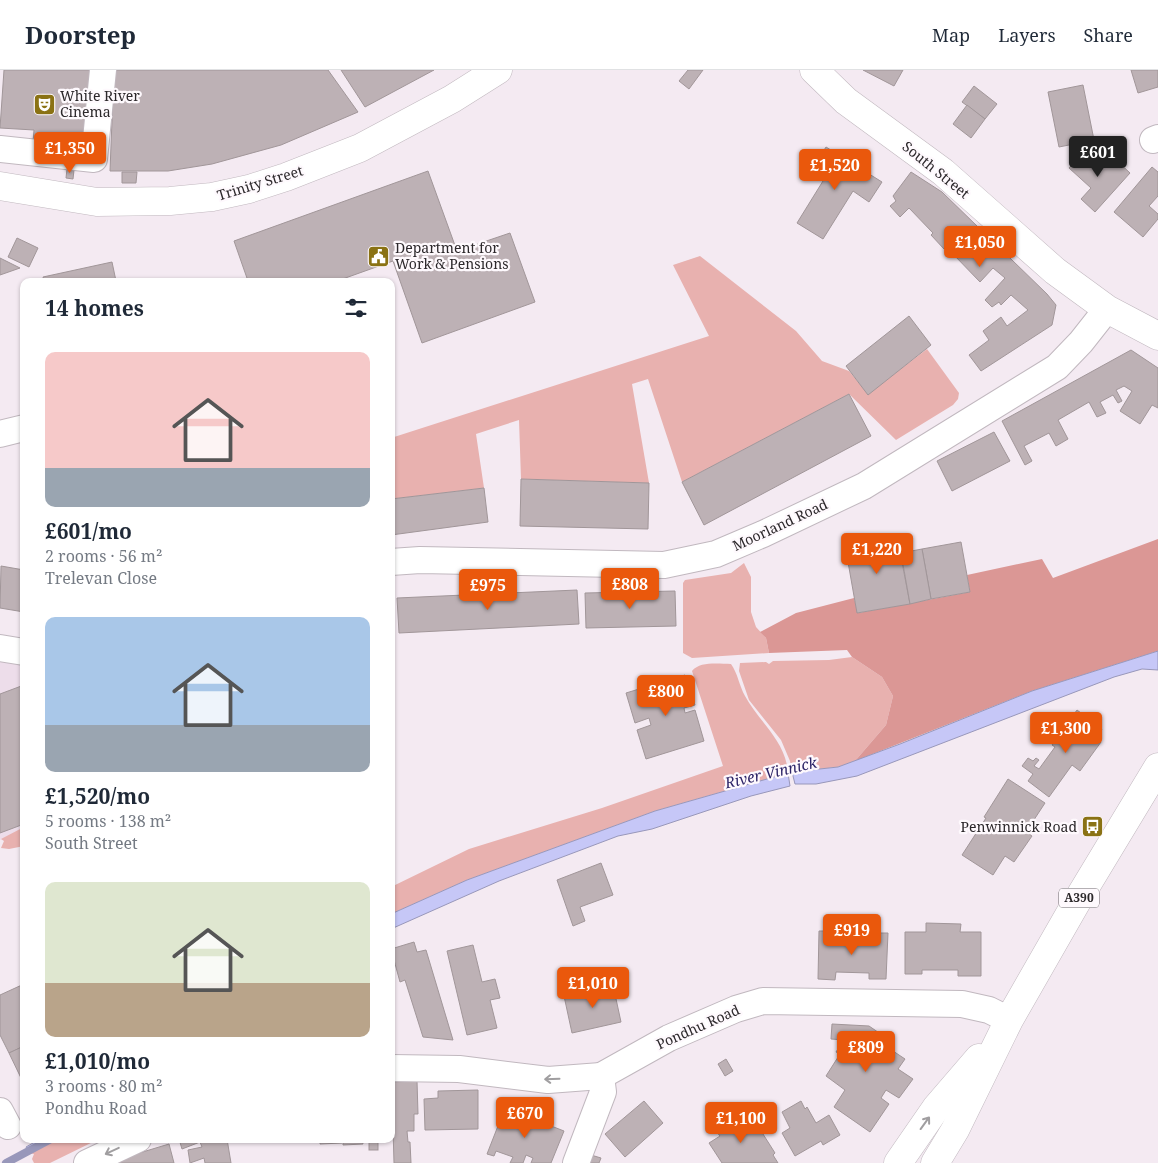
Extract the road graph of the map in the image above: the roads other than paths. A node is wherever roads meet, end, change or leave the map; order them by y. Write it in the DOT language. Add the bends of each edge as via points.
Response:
graph roads {
  1 [pos="103,70"];
  2 [pos="498,70"];
  3 [pos="814,70"];
  4 [pos="0,149"];
  5 [pos="0,186"];
  6 [pos="1107,309"];
  7 [pos="1158,336"];
  8 [pos="20,429"];
  9 [pos="0,434"];
  10 [pos="395,562"];
  11 [pos="0,648"];
  12 [pos="20,651"];
  13 [pos="1158,768"];
  14 [pos="1006,1026"];
  15 [pos="395,1068"];
  16 [pos="601,1076"];
  17 [pos="130,1143"];
  18 [pos="87,1163"];
  19 [pos="576,1163"];
  20 [pos="898,1163"];
  21 [pos="935,1163"];
  1 -- 4 [label="street" via="100,129 94,159"];
  2 -- 5 [label="main road, Trinity Street" via="360,148 286,177 219,196 170,201 97,202"];
  3 -- 6 [label="main road, South Street" via="846,101 942,172 1055,271"];
  6 -- 7 [label="main road, South Street"];
  6 -- 10 [label="street, Moorland Road" via="1057,367 864,486 716,554 664,565"];
  8 -- 9 [label="street"];
  11 -- 12 [label="street"];
  13 -- 14 [label="main road, A390"];
  14 -- 16 [label="street, Pondhu Road" via="989,1010 962,1004 763,1001 669,1038"];
  20 -- 14 [label="main road, A390, one-way" via="936,1108"];
  14 -- 21 [label="main road, A390" via="955,1130"];
  16 -- 15 [label="street, Pondhu Road, one-way" via="548,1080 459,1069"];
  16 -- 19 [label="street" via="603,1092"];
  17 -- 18 [label="street, one-way"];
}
